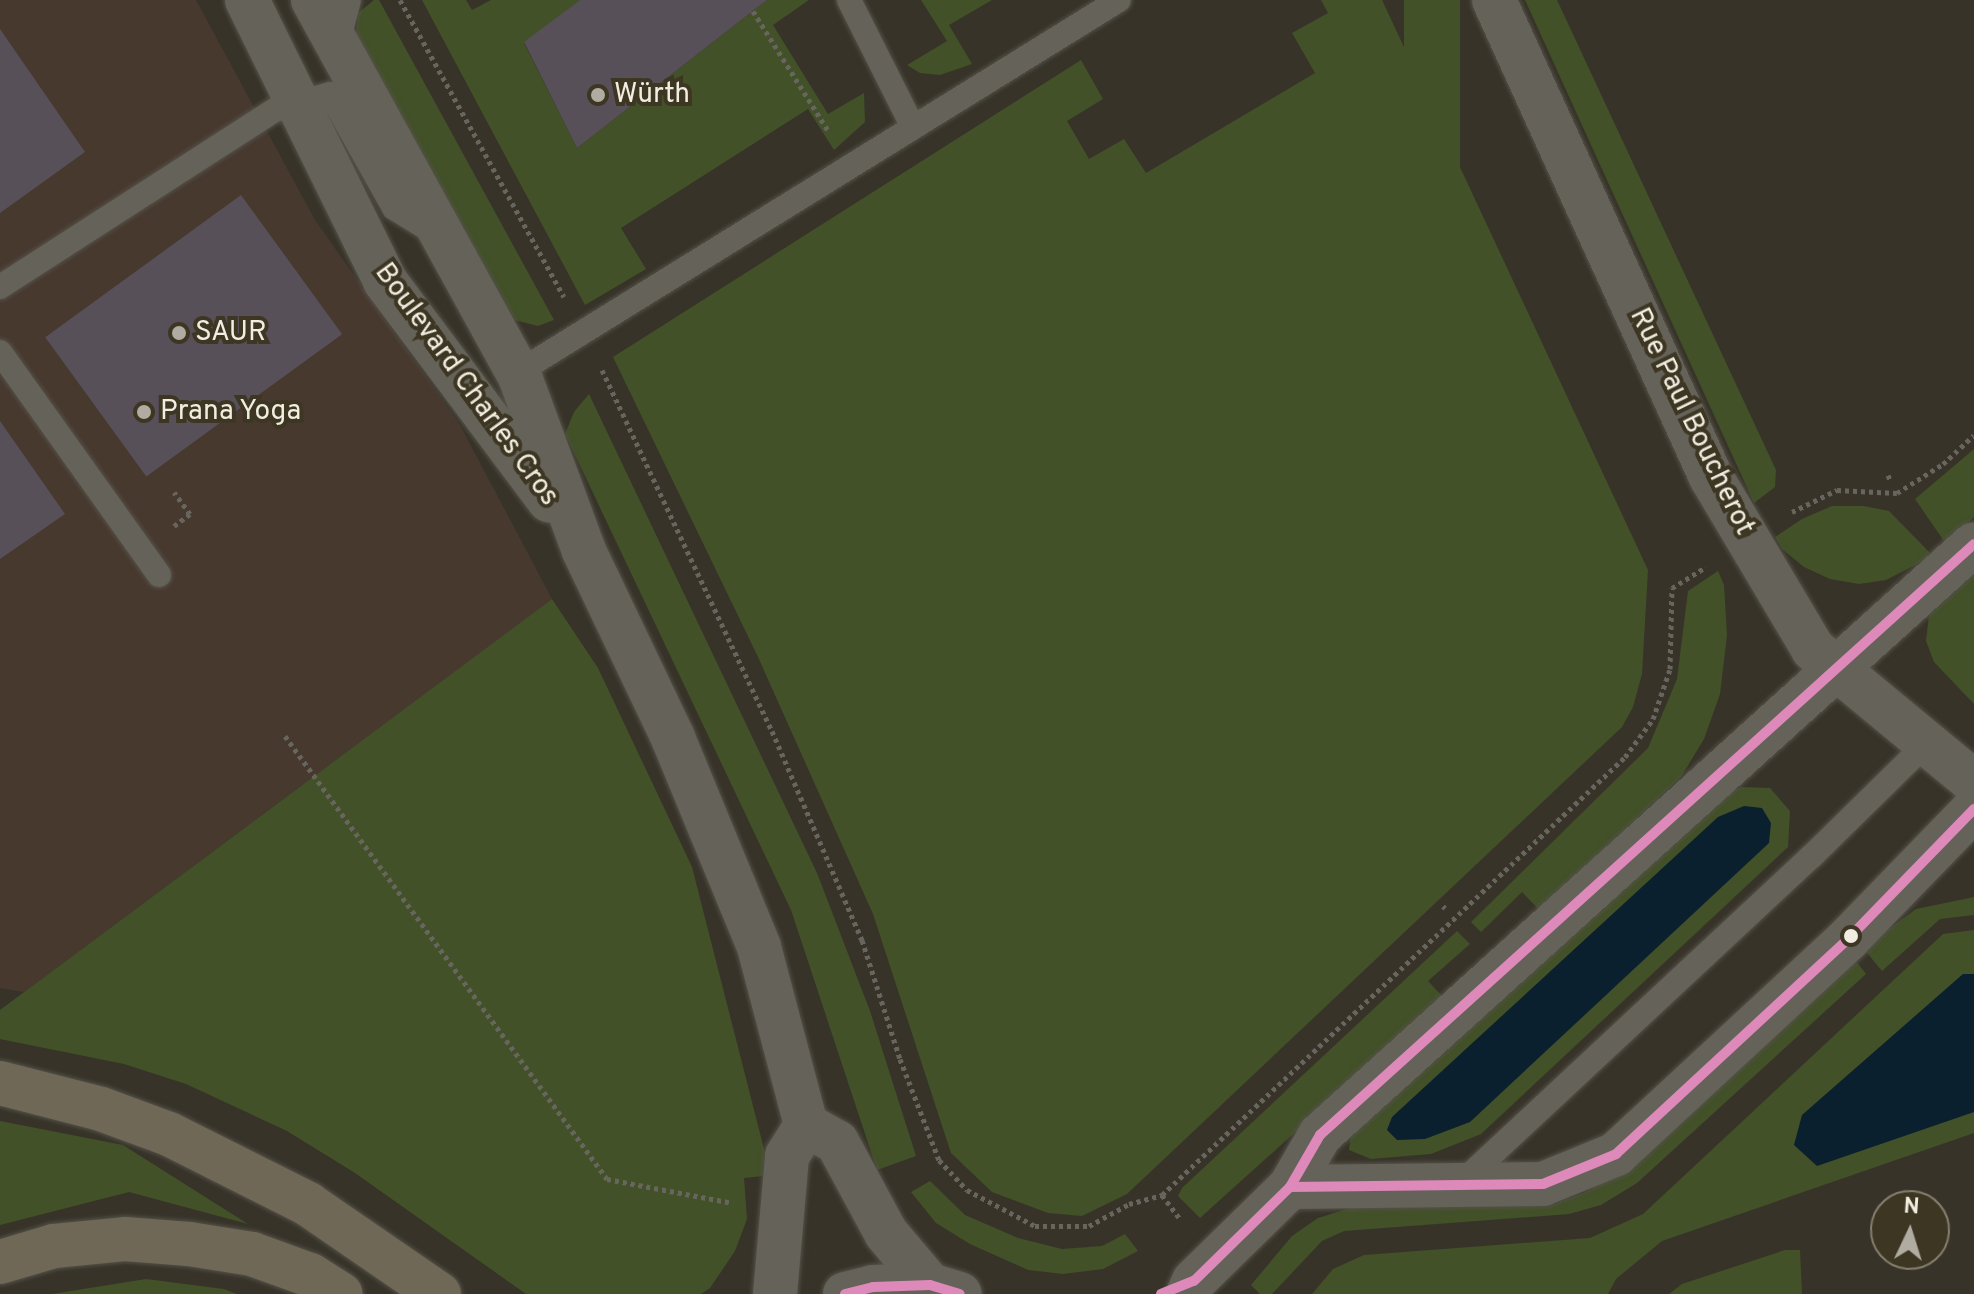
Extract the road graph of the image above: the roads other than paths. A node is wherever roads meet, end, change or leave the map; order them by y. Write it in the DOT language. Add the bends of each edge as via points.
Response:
graph roads {
  1 [pos="247,0"];
  2 [pos="313,0"];
  3 [pos="349,0"];
  4 [pos="849,0"];
  5 [pos="1119,0"];
  6 [pos="1494,0"];
  7 [pos="338,42"];
  8 [pos="295,104"];
  9 [pos="913,127"];
  10 [pos="446,241"];
  11 [pos="0,287"];
  12 [pos="0,352"];
  13 [pos="520,377"];
  14 [pos="1974,544"];
  15 [pos="584,551"];
  16 [pos="159,575"];
  17 [pos="1836,668"];
  18 [pos="1927,743"];
  19 [pos="1974,782"];
  20 [pos="1974,809"];
  21 [pos="0,1083"];
  22 [pos="806,1125"];
  23 [pos="1290,1187"];
  24 [pos="1457,1187"];
  25 [pos="0,1262"];
  26 [pos="945,1290"];
  27 [pos="1181,1290"];
  28 [pos="341,1294"];
  29 [pos="439,1294"];
  30 [pos="775,1294"];
  31 [pos="845,1294"];
  1 -- 8 [label="street, Boulevard Charles Cros"];
  2 -- 7 [label="street, Boulevard Charles Cros"];
  3 -- 7 [label="lane"];
  4 -- 9 [label="lane"];
  5 -- 9 [label="lane"];
  6 -- 17 [label="street, Rue Paul Boucherot" via="1711,477 1813,649"];
  7 -- 10 [label="street, Boulevard Charles Cros"];
  8 -- 10 [label="lane" via="330,94 394,208"];
  8 -- 11 [label="lane" via="236,134"];
  8 -- 15 [label="street, Boulevard Charles Cros" via="385,281"];
  9 -- 13 [label="lane" via="533,363"];
  10 -- 13 [label="street, Boulevard Charles Cros"];
  12 -- 16 [label="lane"];
  13 -- 15 [label="street, Boulevard Charles Cros"];
  14 -- 17 [label="street"];
  15 -- 22 [label="street, Boulevard Charles Cros" via="673,738 759,947"];
  17 -- 18 [label="street, Rue Paul Boucherot"];
  17 -- 23 [label="street" via="1320,1135"];
  18 -- 19 [label="street, Rue Paul Boucherot"];
  18 -- 24 [label="lane"];
  20 -- 24 [label="street" via="1848,939 1616,1154 1543,1184"];
  21 -- 29 [label="highway" via="101,1109 169,1134 308,1204"];
  22 -- 26 [label="street" via="837,1142 886,1233"];
  22 -- 30 [label="street" via="787,1156"];
  23 -- 24 [label="street"];
  23 -- 27 [label="street"];
  25 -- 28 [label="highway" via="68,1244 125,1239 189,1244 252,1254 310,1275"];
  26 -- 31 [label="street" via="873,1287"];
}
